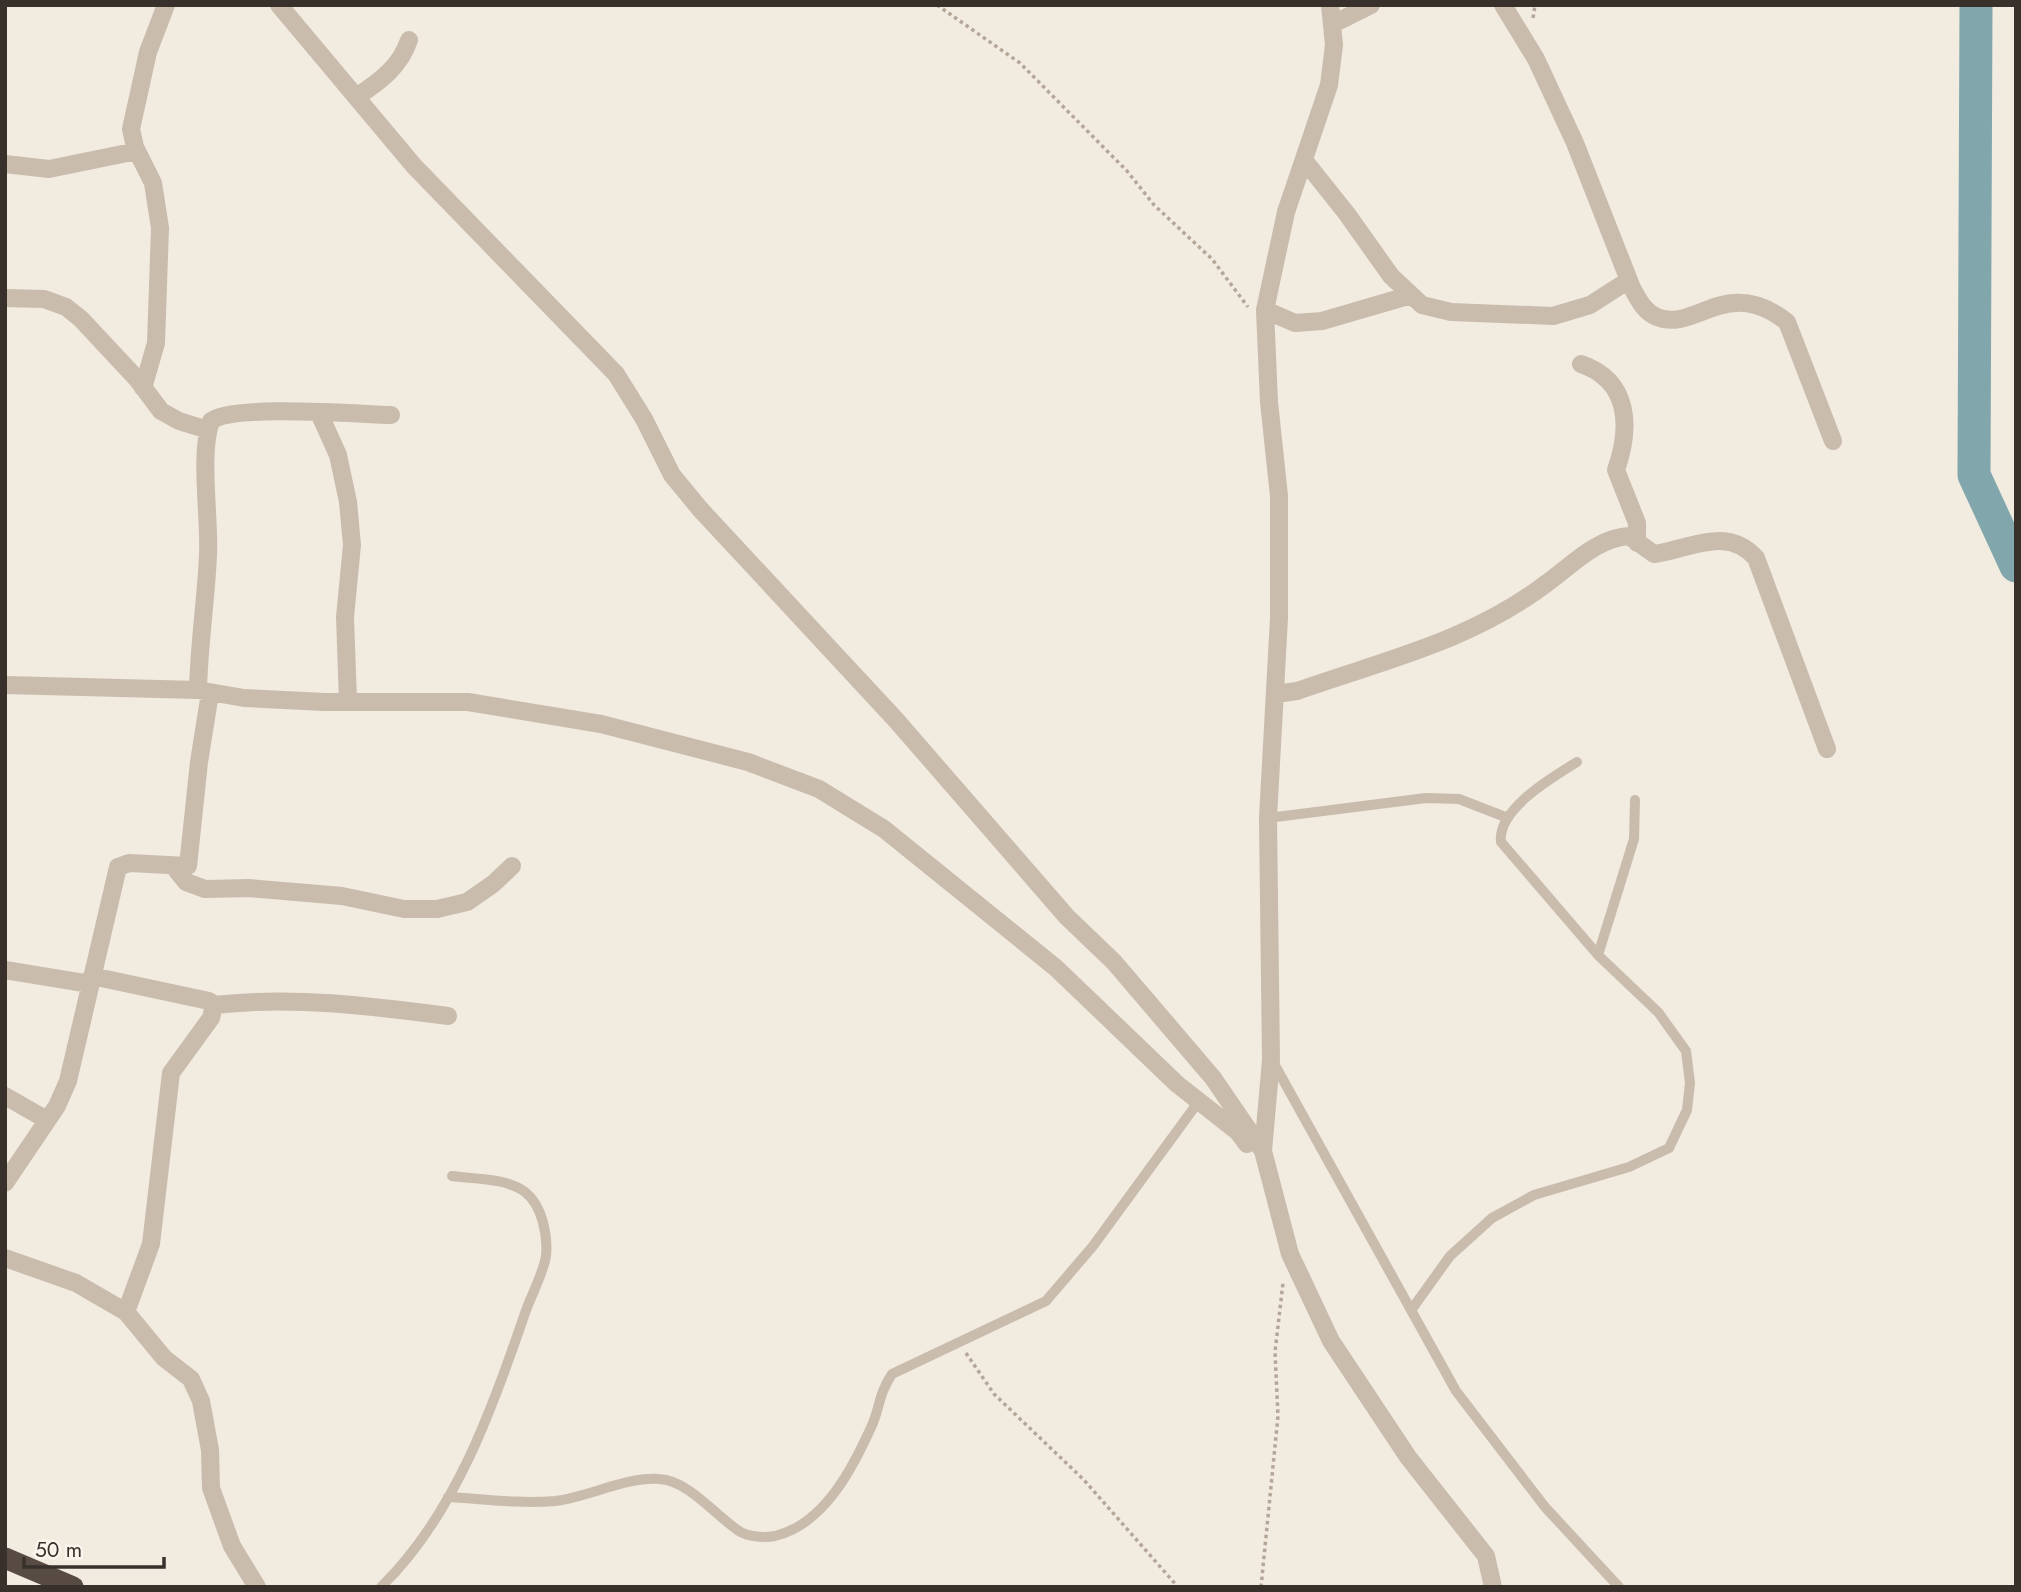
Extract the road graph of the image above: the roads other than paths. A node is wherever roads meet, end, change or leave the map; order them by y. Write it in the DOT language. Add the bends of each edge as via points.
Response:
graph roads {
  1 [pos="166,5"];
  2 [pos="279,5"];
  3 [pos="1330,5"];
  4 [pos="1371,5"];
  5 [pos="1503,5"];
  6 [pos="1333,24"];
  7 [pos="409,40"];
  8 [pos="358,96"];
  9 [pos="137,151"];
  10 [pos="1304,160"];
  11 [pos="5,164"];
  12 [pos="1629,280"];
  13 [pos="1412,295"];
  14 [pos="5,298"];
  15 [pos="1265,317"];
  16 [pos="1581,364"];
  17 [pos="143,388"];
  18 [pos="319,413"];
  19 [pos="391,415"];
  20 [pos="208,430"];
  21 [pos="1833,441"];
  22 [pos="1637,543"];
  23 [pos="5,685"];
  24 [pos="204,691"];
  25 [pos="1276,694"];
  26 [pos="348,701"];
  27 [pos="1827,749"];
  28 [pos="1577,762"];
  29 [pos="1635,800"];
  30 [pos="1268,818"];
  31 [pos="1508,818"];
  32 [pos="512,866"];
  33 [pos="174,867"];
  34 [pos="1598,955"];
  35 [pos="5,971"];
  36 [pos="91,980"];
  37 [pos="214,1005"];
  38 [pos="448,1016"];
  39 [pos="1271,1060"];
  40 [pos="5,1096"];
  41 [pos="1199,1101"];
  42 [pos="47,1120"];
  43 [pos="1263,1151"];
  44 [pos="1269,1175"];
  45 [pos="452,1176"];
  46 [pos="5,1183"];
  47 [pos="5,1258"];
  48 [pos="1412,1309"];
  49 [pos="126,1312"];
  50 [pos="448,1497"];
  51 [pos="5,1558"];
  52 [pos="73,1587"];
  53 [pos="257,1587"];
  54 [pos="381,1587"];
  55 [pos="1493,1587"];
  56 [pos="1619,1587"];
  1 -- 9 [label="street" via="132,114"];
  2 -- 8 [label="street"];
  3 -- 6 [label="street"];
  4 -- 6 [label="street"];
  5 -- 12 [label="street" via="1536,59 1575,143"];
  6 -- 10 [label="street" via="1329,85"];
  7 -- 8 [label="street" via="395,67"];
  8 -- 43 [label="street" via="462,219 616,374 672,475 896,720 1067,917 1114,962 1213,1078"];
  9 -- 11 [label="street" via="49,169"];
  9 -- 17 [label="street" via="153,183 160,228 156,343"];
  10 -- 13 [label="street" via="1391,276"];
  10 -- 15 [label="street" via="1286,212"];
  12 -- 13 [label="street" via="1590,305 1553,316 1451,312 1422,305"];
  12 -- 21 [label="street" via="1644,309 1666,320 1742,302 1771,309 1787,322"];
  13 -- 15 [label="street" via="1322,321 1295,323"];
  14 -- 17 [label="street" via="44,299 66,307"];
  15 -- 25 [label="street" via="1279,496"];
  16 -- 22 [label="street" via="1608,378 1618,391 1626,429 1616,470 1637,523"];
  17 -- 20 [label="street" via="161,411"];
  18 -- 19 [label="street"];
  18 -- 20 [label="street" via="222,415 211,421"];
  18 -- 26 [label="street" via="338,455 348,502 352,545 345,617"];
  20 -- 24 [label="street" via="208,556 198,646"];
  22 -- 25 [label="street" via="1629,536 1605,541 1528,598 1451,639"];
  22 -- 27 [label="street" via="1654,554 1720,540 1746,547 1767,582"];
  23 -- 24 [label="street"];
  24 -- 26 [label="street" via="244,698"];
  24 -- 33 [label="street" via="190,861 184,868"];
  25 -- 30 [label="street"];
  26 -- 41 [label="street" via="468,702 601,724 748,762 818,789 884,830 1056,968"];
  28 -- 31 [label="lane" via="1544,783"];
  29 -- 34 [label="lane" via="1634,839"];
  30 -- 31 [label="lane" via="1426,798 1460,799"];
  30 -- 39 [label="street"];
  31 -- 34 [label="lane" via="1500,832 1501,842"];
  32 -- 33 [label="street" via="467,902 437,909 249,888 205,889 186,882"];
  33 -- 36 [label="street" via="129,863 118,867"];
  34 -- 48 [label="lane" via="1658,1012 1686,1051 1690,1083 1687,1110 1677,1135 1669,1148 1653,1157 1534,1195 1492,1218 1450,1256"];
  35 -- 36 [label="street"];
  36 -- 37 [label="street"];
  36 -- 42 [label="street" via="68,1081"];
  37 -- 38 [label="street" via="315,1002"];
  37 -- 49 [label="street" via="191,1051 171,1073 150,1244"];
  39 -- 43 [label="street"];
  39 -- 48 [label="lane"];
  40 -- 42 [label="street"];
  41 -- 44 [label="street" via="1238,1132"];
  41 -- 50 [label="lane" via="1093,1246 1046,1301 892,1374 879,1394 874,1419 848,1474 806,1522 788,1533 768,1538 742,1533 684,1489 661,1479 557,1501"];
  42 -- 46 [label="street"];
  43 -- 44 [label="street"];
  44 -- 55 [label="street" via="1290,1254 1331,1341 1408,1457 1486,1556"];
  45 -- 50 [label="lane" via="503,1183 524,1192 545,1228 546,1257 495,1401"];
  47 -- 49 [label="street" via="76,1283"];
  48 -- 56 [label="lane" via="1456,1391 1545,1507"];
  49 -- 53 [label="street" via="164,1358 191,1379 201,1401 210,1450 211,1488 232,1546"];
  50 -- 54 [label="lane"];
  51 -- 52 [label="highway"];
}
